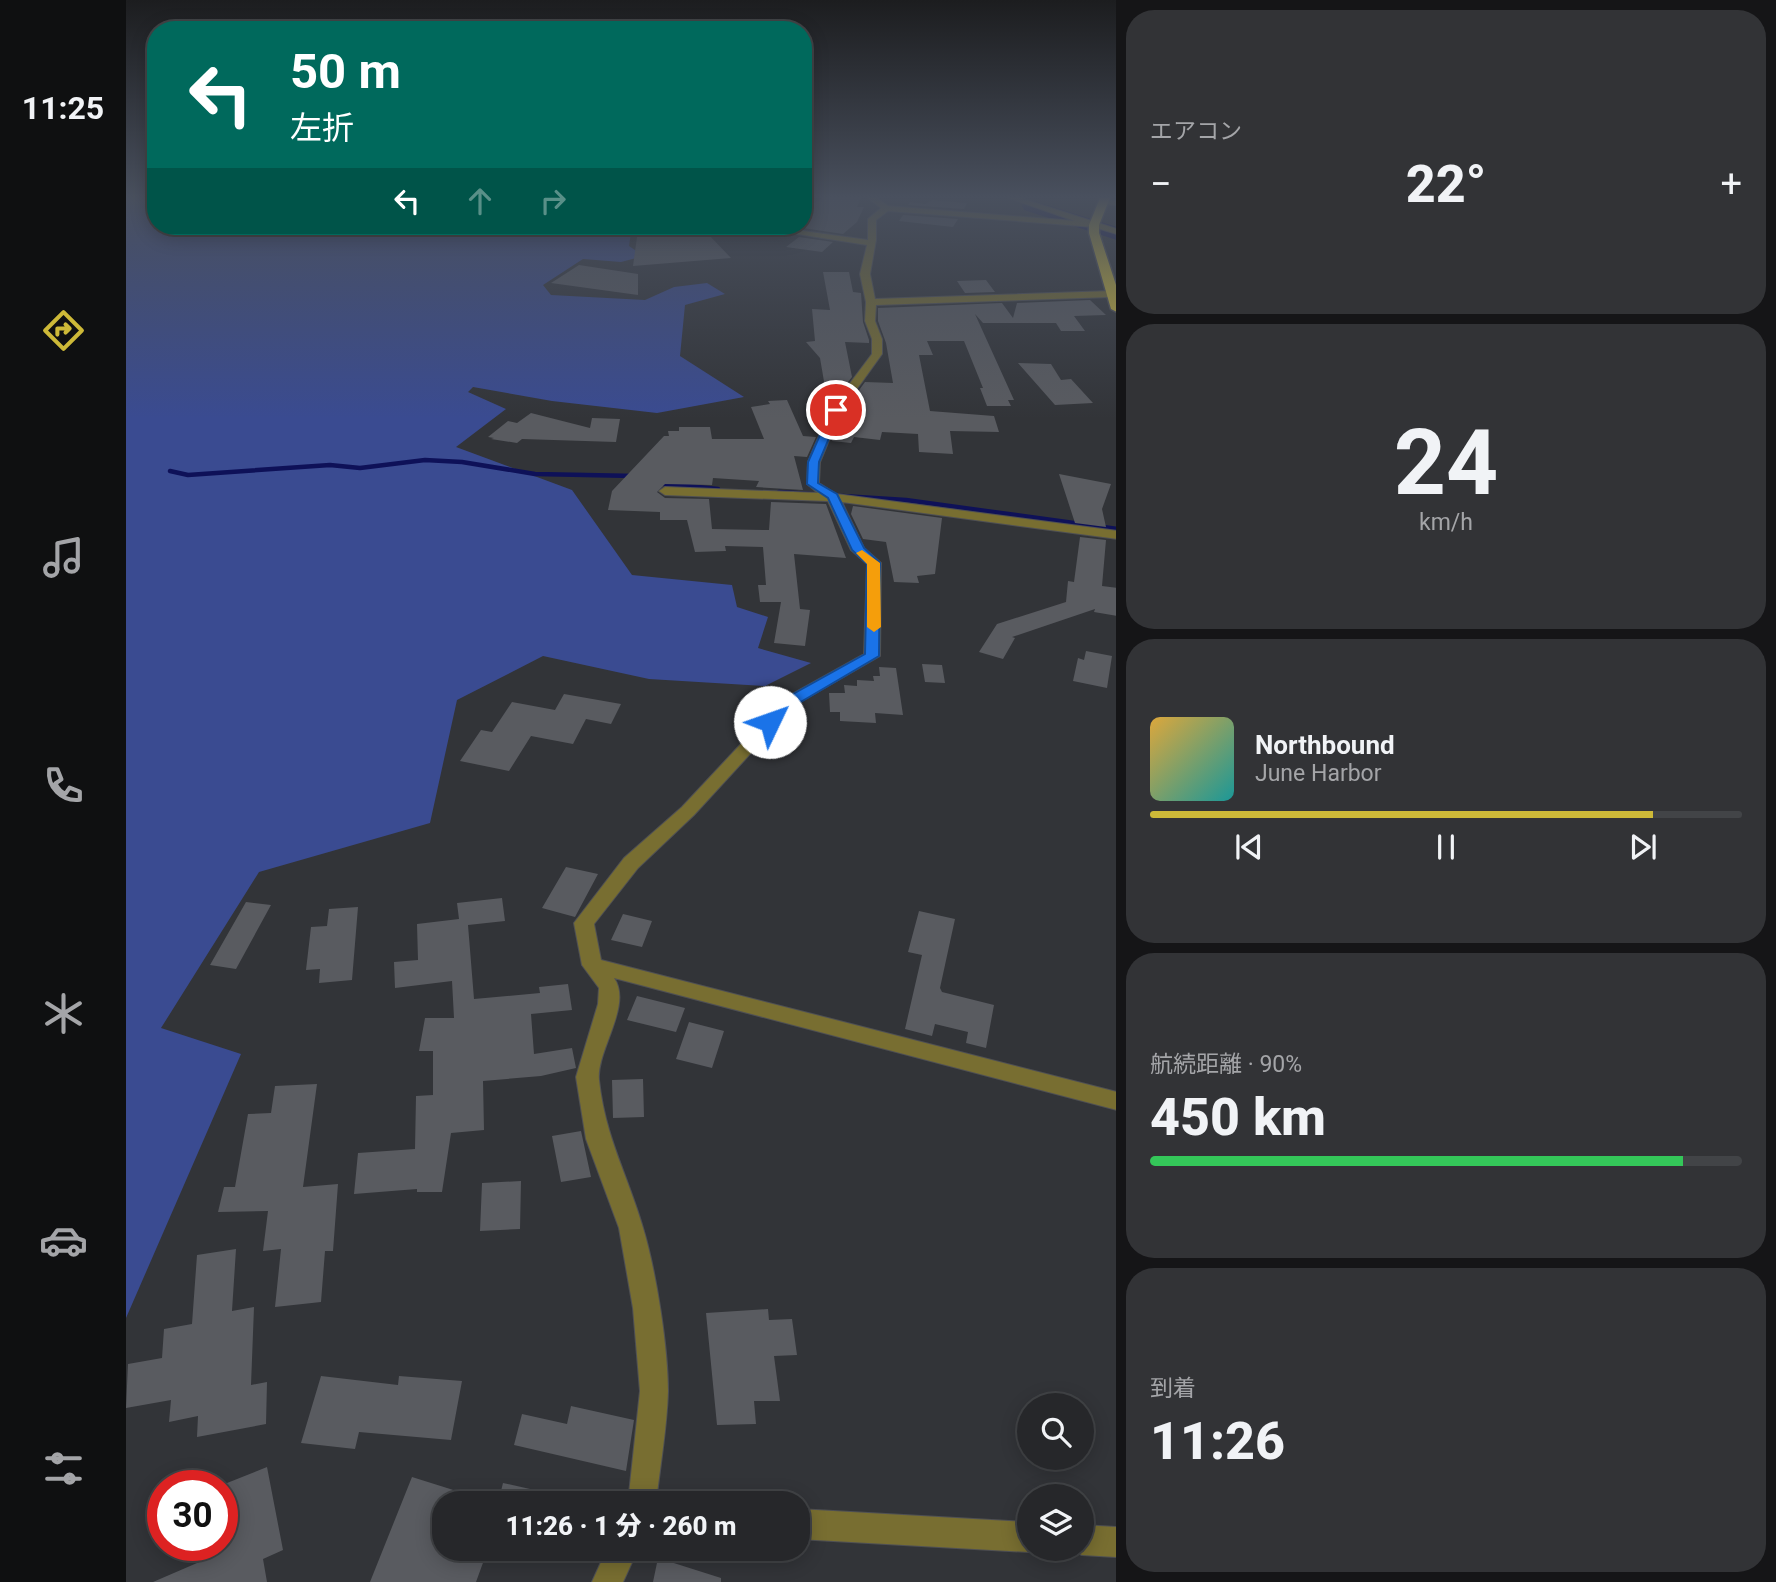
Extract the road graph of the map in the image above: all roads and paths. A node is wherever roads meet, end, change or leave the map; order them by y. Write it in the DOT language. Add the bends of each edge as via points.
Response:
graph roads {
  1 [pos="865,272"];
  2 [pos="1106,272"];
  3 [pos="1111,294"];
  4 [pos="871,302"];
  5 [pos="1116,309"];
  6 [pos="813,484"];
  7 [pos="665,491"];
  8 [pos="833,496"];
  9 [pos="1116,523"];
  10 [pos="1116,535"];
  11 [pos="592,965"];
  12 [pos="1116,1101"];
  13 [pos="643,1491"];
  14 [pos="810,1525"];
  15 [pos="1017,1536"];
  16 [pos="1094,1541"];
  17 [pos="1116,1542"];
  18 [pos="617,1561"];
  19 [pos="607,1582"];
  1 -- 4 [label="street"];
  2 -- 3 [label="highway"];
  3 -- 4 [label="street"];
  3 -- 5 [label="highway"];
  4 -- 6 [label="street" via="877,354 836,410 814,462"];
  6 -- 8 [label="street"];
  6 -- 9 [label="street"];
  7 -- 8 [label="street"];
  8 -- 10 [label="street"];
  8 -- 11 [label="street" via="858,550 874,563 872,656 789,702 688,811 631,863 584,923"];
  11 -- 12 [label="street"];
  11 -- 13 [label="street" via="609,986 587,1077 598,1139 631,1228 653,1377"];
  14 -- 15 [label="street"];
  16 -- 17 [label="street"];
  18 -- 19 [label="street"];
}
